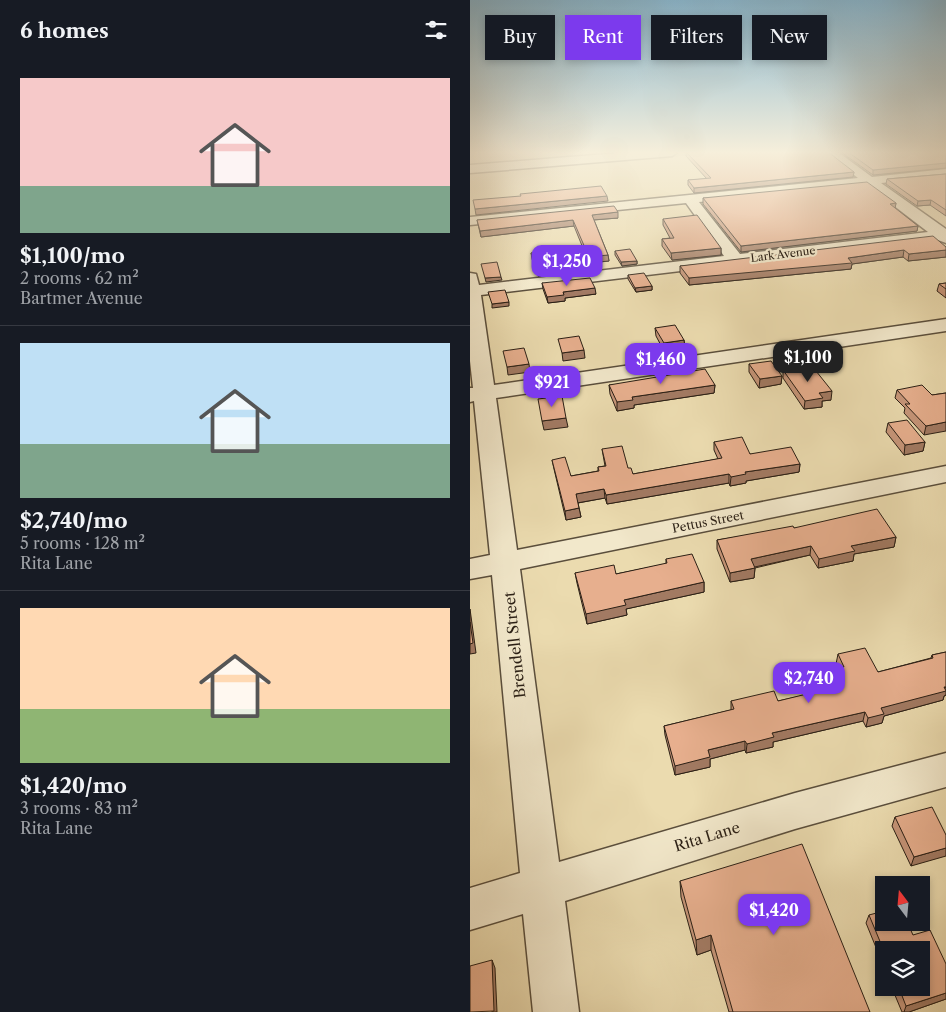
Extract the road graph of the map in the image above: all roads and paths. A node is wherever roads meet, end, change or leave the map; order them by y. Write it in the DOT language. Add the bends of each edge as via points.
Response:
graph roads {
  1 [pos="678,199"];
  2 [pos="691,199"];
  3 [pos="894,199"];
  4 [pos="470,221"];
  5 [pos="945,236"];
  6 [pos="736,260"];
  7 [pos="471,287"];
  8 [pos="946,325"];
  9 [pos="477,394"];
  10 [pos="946,474"];
  11 [pos="505,562"];
  12 [pos="470,569"];
  13 [pos="946,770"];
  14 [pos="542,888"];
  15 [pos="470,908"];
  16 [pos="556,1012"];
  1 -- 4 [label="street"];
  2 -- 6 [label="street"];
  3 -- 5 [label="street"];
  5 -- 6 [label="street, Lark Avenue"];
  6 -- 7 [label="street, Lark Avenue"];
  7 -- 9 [label="street, Brendell Street"];
  8 -- 9 [label="street"];
  9 -- 11 [label="street, Brendell Street"];
  10 -- 11 [label="street, Pettus Street"];
  11 -- 12 [label="street, Pettus Street"];
  11 -- 14 [label="street, Brendell Street"];
  13 -- 14 [label="street, Rita Lane" via="785,814"];
  14 -- 15 [label="street, Rita Lane"];
  14 -- 16 [label="street, Brendell Street"];
}
